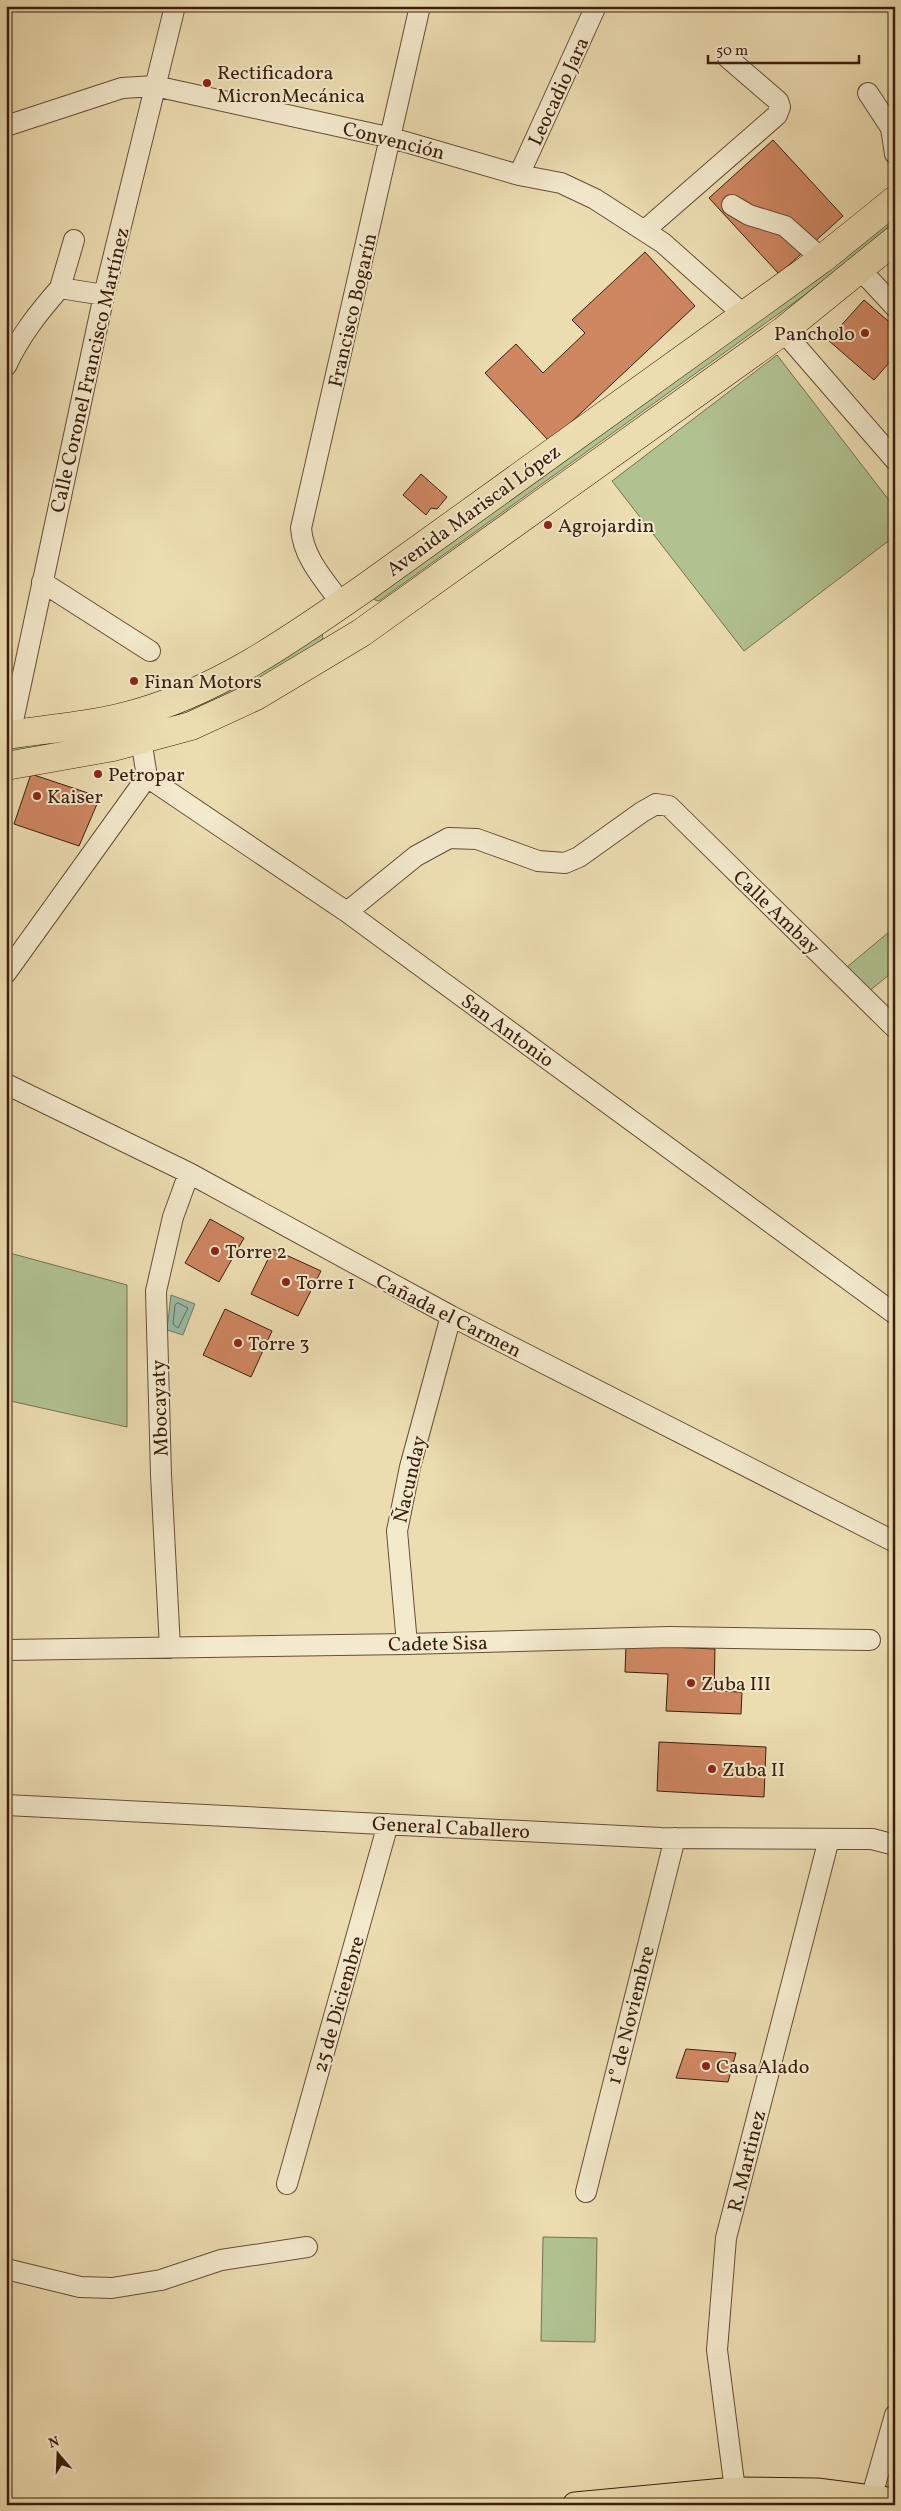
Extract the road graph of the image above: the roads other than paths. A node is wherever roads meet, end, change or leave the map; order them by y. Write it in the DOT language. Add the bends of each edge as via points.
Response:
graph roads {
  1 [pos="175,6"];
  2 [pos="420,6"];
  3 [pos="596,6"];
  4 [pos="728,58"];
  5 [pos="155,86"];
  6 [pos="868,93"];
  7 [pos="6,126"];
  8 [pos="392,138"];
  9 [pos="895,154"];
  10 [pos="519,175"];
  11 [pos="895,200"];
  12 [pos="732,205"];
  13 [pos="645,230"];
  14 [pos="74,240"];
  15 [pos="895,240"];
  16 [pos="822,259"];
  17 [pos="864,274"];
  18 [pos="895,286"];
  19 [pos="60,288"];
  20 [pos="104,295"];
  21 [pos="895,307"];
  22 [pos="744,316"];
  23 [pos="783,331"];
  24 [pos="6,366"];
  25 [pos="895,460"];
  26 [pos="42,582"];
  27 [pos="342,604"];
  28 [pos="150,651"];
  29 [pos="8,735"];
  30 [pos="141,739"];
  31 [pos="6,766"];
  32 [pos="148,777"];
  33 [pos="347,912"];
  34 [pos="6,973"];
  35 [pos="895,1028"];
  36 [pos="6,1084"];
  37 [pos="189,1172"];
  38 [pos="895,1314"];
  39 [pos="451,1316"];
  40 [pos="895,1542"];
  41 [pos="870,1640"];
  42 [pos="407,1644"];
  43 [pos="170,1648"];
  44 [pos="6,1650"];
  45 [pos="6,1804"];
  46 [pos="388,1824"];
  47 [pos="675,1838"];
  48 [pos="828,1839"];
  49 [pos="895,1845"];
  50 [pos="287,2184"];
  51 [pos="586,2192"];
  52 [pos="307,2247"];
  53 [pos="6,2269"];
  54 [pos="895,2415"];
  55 [pos="735,2490"];
  56 [pos="681,2500"];
  57 [pos="883,2500"];
  58 [pos="575,2505"];
  1 -- 5 [label="street, Calle Coronel Francisco Martínez"];
  2 -- 8 [label="street, Francisco Bogarín"];
  3 -- 10 [label="street, Leocadio Jara"];
  4 -- 13 [label="street" via="778,101 777,115"];
  5 -- 7 [label="street, Convención" via="122,88"];
  5 -- 8 [label="street, Convención"];
  5 -- 20 [label="street, Calle Coronel Francisco Martínez"];
  6 -- 9 [label="street" via="891,128"];
  8 -- 10 [label="street, Convención"];
  8 -- 27 [label="street, Francisco Bogarín" via="301,528 302,543 308,555"];
  10 -- 13 [label="street, Convención" via="561,183 595,198"];
  11 -- 16 [label="highway, Avenida Mariscal López"];
  12 -- 16 [label="street" via="749,215 785,226"];
  13 -- 22 [label="street, Convención"];
  14 -- 19 [label="street"];
  15 -- 17 [label="highway, Avenida Mariscal López"];
  16 -- 22 [label="highway, Avenida Mariscal López"];
  17 -- 18 [label="street"];
  17 -- 21 [label="street"];
  17 -- 23 [label="highway, Avenida Mariscal López"];
  19 -- 20 [label="street"];
  19 -- 24 [label="street" via="31,321"];
  20 -- 26 [label="street, Calle Coronel Francisco Martínez"];
  22 -- 27 [label="highway, Avenida Mariscal López"];
  23 -- 25 [label="street"];
  23 -- 30 [label="highway, Avenida Mariscal López" via="360,633 256,696 191,726"];
  26 -- 28 [label="street"];
  26 -- 29 [label="street, Calle Coronel Francisco Martínez"];
  27 -- 29 [label="highway, Avenida Mariscal López" via="217,682 172,702 130,716 76,728"];
  30 -- 31 [label="highway, Avenida Mariscal López"];
  30 -- 32 [label="street"];
  32 -- 33 [label="street, San Antonio"];
  32 -- 34 [label="street"];
  33 -- 35 [label="street, Calle Ambay" via="416,856 449,838 477,839 538,861 565,864 656,804 669,806"];
  33 -- 38 [label="street, San Antonio"];
  36 -- 37 [label="street, Cañada el Carmen"];
  37 -- 39 [label="street, Cañada el Carmen"];
  37 -- 43 [label="street, Mbocayaty" via="173,1217 156,1292"];
  39 -- 40 [label="street, Cañada el Carmen"];
  39 -- 42 [label="street, Ñacunday" via="410,1467 397,1531"];
  41 -- 42 [label="street, Cadete Sisa" via="670,1637"];
  42 -- 43 [label="street, Cadete Sisa"];
  43 -- 44 [label="street, Cadete Sisa"];
  45 -- 46 [label="street, General Caballero"];
  46 -- 47 [label="street, General Caballero"];
  46 -- 50 [label="street, 25 de Diciembre"];
  47 -- 48 [label="street, General Caballero"];
  47 -- 51 [label="street, 1° de Noviembre"];
  48 -- 49 [label="street, General Caballero" via="872,1839"];
  48 -- 55 [label="street, R. Martinez" via="726,2238 717,2350"];
  52 -- 53 [label="street" via="221,2260 161,2280 112,2288 80,2287"];
  54 -- 57 [label="street"];
  55 -- 56 [label="main road"];
  55 -- 57 [label="main road" via="817,2491"];
  56 -- 58 [label="main road"];
}
